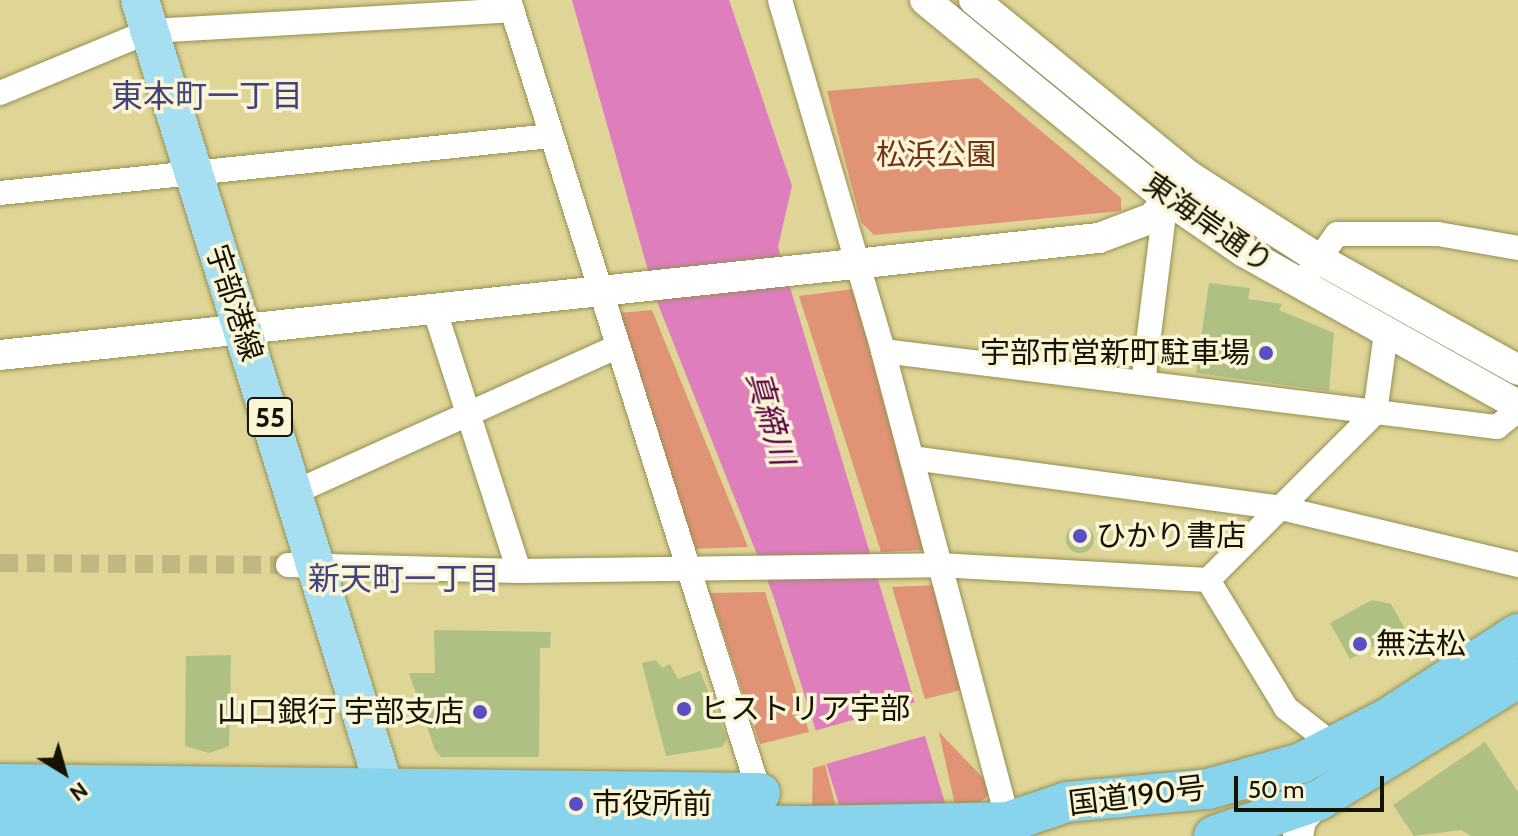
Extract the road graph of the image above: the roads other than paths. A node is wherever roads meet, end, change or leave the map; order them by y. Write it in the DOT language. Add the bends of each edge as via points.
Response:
graph roads {
  1 [pos="780,0"];
  2 [pos="925,0"];
  3 [pos="974,0"];
  4 [pos="510,5"];
  5 [pos="145,15"];
  6 [pos="0,93"];
  7 [pos="551,136"];
  8 [pos="193,175"];
  9 [pos="1189,176"];
  10 [pos="0,193"];
  11 [pos="1168,204"];
  12 [pos="1518,248"];
  13 [pos="1317,258"];
  14 [pos="856,266"];
  15 [pos="1302,287"];
  16 [pos="602,293"];
  17 [pos="435,311"];
  18 [pos="243,330"];
  19 [pos="1386,333"];
  20 [pos="618,346"];
  21 [pos="883,351"];
  22 [pos="0,355"];
  23 [pos="1518,370"];
  24 [pos="1143,383"];
  25 [pos="1518,408"];
  26 [pos="1375,413"];
  27 [pos="468,418"];
  28 [pos="912,458"];
  29 [pos="293,493"];
  30 [pos="1281,508"];
  31 [pos="939,565"];
  32 [pos="1518,565"];
  33 [pos="302,566"];
  34 [pos="519,571"];
  35 [pos="689,571"];
  36 [pos="1208,580"];
  37 [pos="1518,634"];
  38 [pos="1518,678"];
  39 [pos="1318,755"];
  40 [pos="0,784"];
  41 [pos="765,809"];
  42 [pos="392,815"];
  43 [pos="0,816"];
  44 [pos="1308,816"];
  45 [pos="1008,822"];
  46 [pos="1235,834"];
  47 [pos="1285,836"];
  1 -- 14 [label="street"];
  2 -- 11 [label="street, 東海岸通り"];
  3 -- 9 [label="street, 東海岸通り"];
  4 -- 5 [label="street"];
  4 -- 7 [label="street"];
  5 -- 6 [label="street"];
  5 -- 8 [label="main road, 宇部港線 / 55"];
  7 -- 8 [label="street"];
  7 -- 16 [label="street"];
  8 -- 10 [label="street"];
  8 -- 18 [label="main road, 宇部港線 / 55"];
  9 -- 11 [label="street"];
  9 -- 13 [label="street, 東海岸通り"];
  11 -- 14 [label="street" via="1129,230 1099,238"];
  11 -- 15 [label="street, 東海岸通り"];
  11 -- 24 [label="street"];
  12 -- 13 [label="street" via="1378,232 1337,234"];
  13 -- 15 [label="street"];
  13 -- 23 [label="street, 東海岸通り"];
  14 -- 16 [label="street"];
  14 -- 21 [label="street"];
  15 -- 19 [label="street, 東海岸通り"];
  16 -- 17 [label="street"];
  16 -- 20 [label="street"];
  17 -- 18 [label="street"];
  17 -- 27 [label="street"];
  18 -- 22 [label="street"];
  18 -- 29 [label="main road, 宇部港線 / 55"];
  19 -- 25 [label="street, 東海岸通り"];
  19 -- 26 [label="street"];
  20 -- 27 [label="street"];
  20 -- 35 [label="street"];
  21 -- 24 [label="street"];
  21 -- 28 [label="street"];
  24 -- 26 [label="street"];
  25 -- 26 [label="street" via="1497,427"];
  26 -- 30 [label="street"];
  27 -- 29 [label="street"];
  27 -- 34 [label="street"];
  28 -- 30 [label="street"];
  28 -- 31 [label="street"];
  29 -- 33 [label="main road, 宇部港線 / 55"];
  30 -- 32 [label="street"];
  30 -- 36 [label="street"];
  31 -- 35 [label="street"];
  31 -- 36 [label="street"];
  31 -- 45 [label="street"];
  33 -- 34 [label="street"];
  33 -- 42 [label="main road, 宇部港線 / 55"];
  34 -- 35 [label="street"];
  35 -- 41 [label="street"];
  36 -- 39 [label="street"];
  37 -- 39 [label="highway, 国道190号"];
  38 -- 44 [label="highway, 国道190号"];
  39 -- 45 [label="highway, 国道190号" via="1208,789 1067,802"];
  39 -- 46 [label="highway" via="1258,794"];
  40 -- 42 [label="highway"];
  41 -- 42 [label="highway, 国道190号"];
  41 -- 45 [label="highway, 国道190号" via="840,826"];
  42 -- 43 [label="highway, 国道190号"];
  44 -- 46 [label="highway, 国道190号"];
  44 -- 47 [label="street"];
  45 -- 46 [label="highway" via="1192,816"];
}
